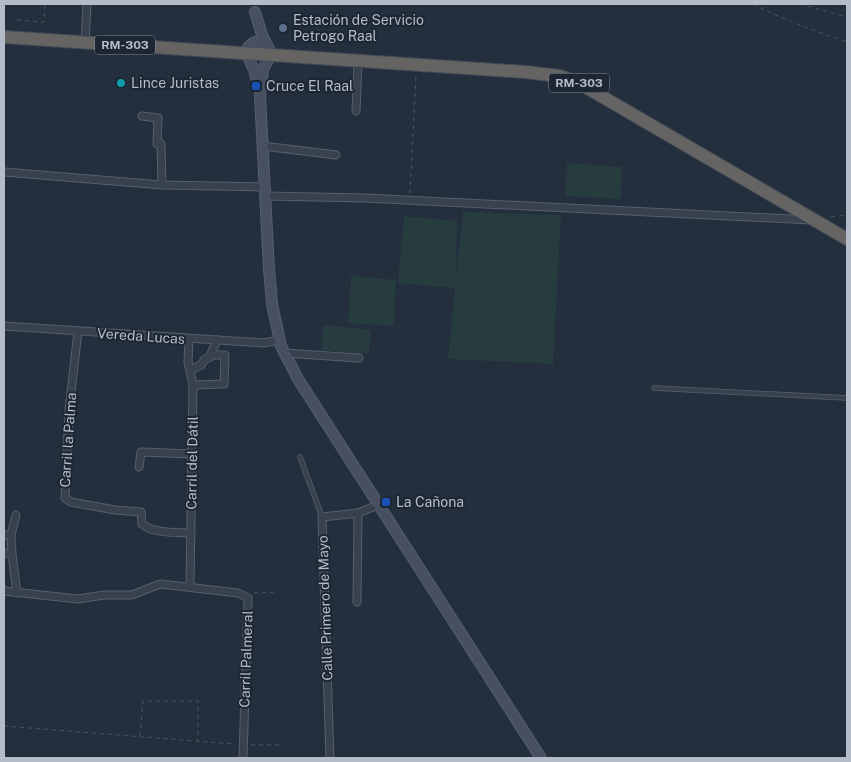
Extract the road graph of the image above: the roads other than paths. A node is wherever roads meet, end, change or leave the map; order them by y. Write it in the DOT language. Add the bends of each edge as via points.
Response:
graph roads {
  1 [pos="87,4"];
  2 [pos="255,8"];
  3 [pos="4,37"];
  4 [pos="85,42"];
  5 [pos="249,53"];
  6 [pos="267,54"];
  7 [pos="358,61"];
  8 [pos="260,96"];
  9 [pos="356,111"];
  10 [pos="142,116"];
  11 [pos="263,146"];
  12 [pos="336,156"];
  13 [pos="4,172"];
  14 [pos="162,185"];
  15 [pos="264,191"];
  16 [pos="816,221"];
  17 [pos="847,239"];
  18 [pos="4,326"];
  19 [pos="78,331"];
  20 [pos="189,339"];
  21 [pos="217,340"];
  22 [pos="279,340"];
  23 [pos="284,353"];
  24 [pos="211,354"];
  25 [pos="360,358"];
  26 [pos="191,370"];
  27 [pos="193,385"];
  28 [pos="654,388"];
  29 [pos="847,398"];
  30 [pos="192,454"];
  31 [pos="300,457"];
  32 [pos="139,466"];
  33 [pos="378,505"];
  34 [pos="358,513"];
  35 [pos="16,515"];
  36 [pos="322,517"];
  37 [pos="191,533"];
  38 [pos="8,535"];
  39 [pos="4,553"];
  40 [pos="12,554"];
  41 [pos="190,587"];
  42 [pos="4,592"];
  43 [pos="17,593"];
  44 [pos="358,602"];
  45 [pos="242,758"];
  46 [pos="330,758"];
  47 [pos="541,758"];
  1 -- 4 [label="street"];
  2 -- 5 [label="main road"];
  2 -- 6 [label="main road"];
  3 -- 4 [label="highway, RM-303"];
  4 -- 5 [label="highway, RM-303"];
  5 -- 6 [label="highway, RM-303"];
  5 -- 8 [label="main road"];
  6 -- 7 [label="highway, RM-303"];
  6 -- 8 [label="main road"];
  7 -- 9 [label="street"];
  7 -- 16 [label="highway, RM-303" via="525,72 577,82"];
  8 -- 11 [label="main road"];
  10 -- 14 [label="street" via="158,118 157,144 161,144"];
  11 -- 12 [label="street"];
  11 -- 15 [label="main road"];
  13 -- 14 [label="street"];
  14 -- 15 [label="street"];
  15 -- 16 [label="street"];
  15 -- 22 [label="main road" via="273,312"];
  16 -- 17 [label="highway, RM-303"];
  18 -- 19 [label="street, Vereda Lucas"];
  19 -- 20 [label="street, Vereda Lucas"];
  19 -- 37 [label="street, Carril la Palma" via="69,410 65,498 70,502 141,512 142,524 146,527"];
  20 -- 21 [label="street, Vereda Lucas"];
  20 -- 26 [label="street, Carril del Dátil"];
  21 -- 22 [label="street, Vereda Lucas" via="264,343"];
  21 -- 24 [label="street"];
  22 -- 23 [label="main road"];
  23 -- 25 [label="street"];
  23 -- 33 [label="main road"];
  24 -- 26 [label="street"];
  24 -- 27 [label="street" via="225,355 224,384"];
  26 -- 27 [label="street, Carril del Dátil"];
  27 -- 30 [label="street, Carril del Dátil"];
  28 -- 29 [label="lane"];
  30 -- 32 [label="street" via="141,452"];
  30 -- 37 [label="street, Carril del Dátil"];
  31 -- 36 [label="lane"];
  33 -- 34 [label="street, Calle Primero de Mayo"];
  33 -- 47 [label="main road"];
  34 -- 36 [label="street, Calle Primero de Mayo"];
  34 -- 44 [label="street"];
  35 -- 38 [label="street"];
  36 -- 46 [label="street, Calle Primero de Mayo"];
  37 -- 41 [label="street, Carril del Dátil"];
  38 -- 40 [label="street"];
  39 -- 40 [label="street"];
  40 -- 43 [label="street"];
  41 -- 43 [label="street, Carril Palmeral" via="160,584 132,596 104,595 78,599"];
  41 -- 45 [label="street, Carril Palmeral" via="238,593 248,598"];
  42 -- 43 [label="street, Carril Palmeral"];
}
